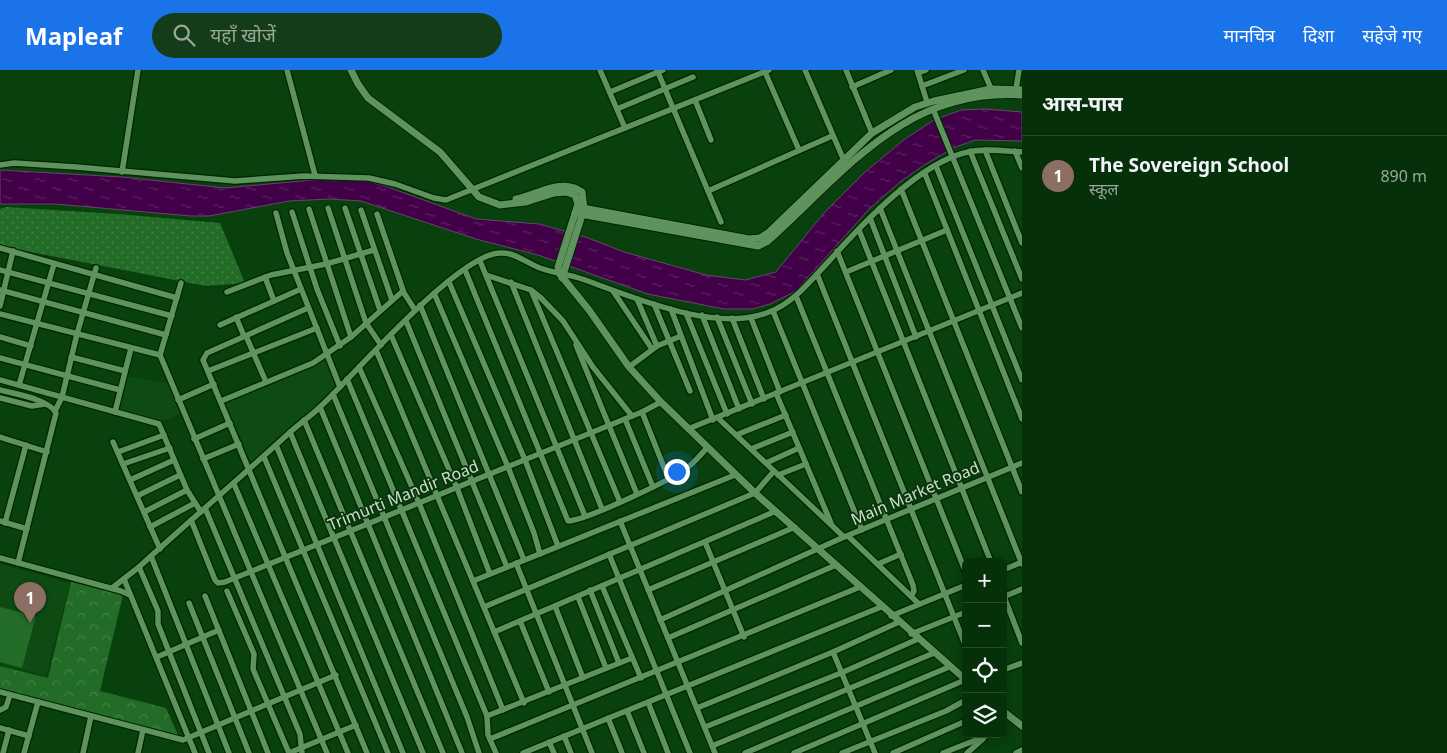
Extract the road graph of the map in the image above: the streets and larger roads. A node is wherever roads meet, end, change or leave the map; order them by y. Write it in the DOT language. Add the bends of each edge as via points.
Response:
graph roads {
  1 [pos="138,70"];
  2 [pos="287,70"];
  3 [pos="351,70"];
  4 [pos="601,70"];
  5 [pos="805,70"];
  6 [pos="846,70"];
  7 [pos="891,70"];
  8 [pos="926,70"];
  9 [pos="964,70"];
  10 [pos="983,70"];
  11 [pos="1019,70"];
  12 [pos="659,71"];
  13 [pos="763,71"];
  14 [pos="883,72"];
  15 [pos="917,72"];
  16 [pos="693,77"];
  17 [pos="922,86"];
  18 [pos="852,87"];
  19 [pos="665,89"];
  20 [pos="1019,90"];
  21 [pos="610,92"];
  22 [pos="992,92"];
  23 [pos="1022,95"];
  24 [pos="695,100"];
  25 [pos="927,102"];
  26 [pos="674,108"];
  27 [pos="617,110"];
  28 [pos="935,113"];
  29 [pos="625,128"];
  30 [pos="872,133"];
  31 [pos="832,136"];
  32 [pos="712,140"];
  33 [pos="799,150"];
  34 [pos="985,150"];
  35 [pos="970,151"];
  36 [pos="1019,152"];
  37 [pos="951,154"];
  38 [pos="846,163"];
  39 [pos="0,164"];
  40 [pos="936,166"];
  41 [pos="1022,168"];
  42 [pos="122,172"];
  43 [pos="924,174"];
  44 [pos="315,175"];
  45 [pos="900,189"];
  46 [pos="471,190"];
  47 [pos="708,191"];
  48 [pos="328,208"];
  49 [pos="346,208"];
  50 [pos="880,208"];
  51 [pos="309,209"];
  52 [pos="361,210"];
  53 [pos="579,211"];
  54 [pos="292,212"];
  55 [pos="276,213"];
  56 [pos="377,214"];
  57 [pos="870,218"];
  58 [pos="720,222"];
  59 [pos="859,230"];
  60 [pos="947,230"];
  61 [pos="922,240"];
  62 [pos="1022,243"];
  63 [pos="0,248"];
  64 [pos="374,250"];
  65 [pos="13,251"];
  66 [pos="837,251"];
  67 [pos="896,251"];
  68 [pos="361,254"];
  69 [pos="884,256"];
  70 [pos="343,259"];
  71 [pos="480,261"];
  72 [pos="870,262"];
  73 [pos="54,264"];
  74 [pos="326,264"];
  75 [pos="309,267"];
  76 [pos="0,270"];
  77 [pos="466,270"];
  78 [pos="95,271"];
  79 [pos="293,271"];
  80 [pos="561,272"];
  81 [pos="846,272"];
  82 [pos="8,273"];
  83 [pos="817,274"];
  84 [pos="486,275"];
  85 [pos="265,277"];
  86 [pos="1022,279"];
  87 [pos="181,282"];
  88 [pos="449,282"];
  89 [pos="511,282"];
  90 [pos="49,284"];
  91 [pos="301,289"];
  92 [pos="2,290"];
  93 [pos="531,290"];
  94 [pos="403,291"];
  95 [pos="613,291"];
  96 [pos="227,292"];
  97 [pos="434,293"];
  98 [pos="1022,293"];
  99 [pos="88,294"];
  100 [pos="796,296"];
  101 [pos="177,298"];
  102 [pos="1010,298"];
  103 [pos="637,299"];
  104 [pos="392,300"];
  105 [pos="274,301"];
  106 [pos="44,302"];
  107 [pos="654,304"];
  108 [pos="420,305"];
  109 [pos="0,306"];
  110 [pos="992,306"];
  111 [pos="308,308"];
  112 [pos="671,309"];
  113 [pos="380,310"];
  114 [pos="415,310"];
  115 [pos="774,311"];
  116 [pos="979,311"];
  117 [pos="83,312"];
  118 [pos="686,313"];
  119 [pos="0,314"];
  120 [pos="702,315"];
  121 [pos="172,316"];
  122 [pos="236,317"];
  123 [pos="717,317"];
  124 [pos="732,318"];
  125 [pos="751,318"];
  126 [pos="406,321"];
  127 [pos="954,321"];
  128 [pos="366,323"];
  129 [pos="37,324"];
  130 [pos="220,325"];
  131 [pos="316,328"];
  132 [pos="1022,328"];
  133 [pos="570,331"];
  134 [pos="928,332"];
  135 [pos="77,334"];
  136 [pos="166,335"];
  137 [pos="391,335"];
  138 [pos="245,336"];
  139 [pos="681,336"];
  140 [pos="916,336"];
  141 [pos="0,337"];
  142 [pos="352,337"];
  143 [pos="669,340"];
  144 [pos="903,342"];
  145 [pos="31,346"];
  146 [pos="340,346"];
  147 [pos="654,347"];
  148 [pos="131,348"];
  149 [pos="378,348"];
  150 [pos="327,352"];
  151 [pos="878,352"];
  152 [pos="254,354"];
  153 [pos="160,355"];
  154 [pos="71,357"];
  155 [pos="0,358"];
  156 [pos="853,362"];
  157 [pos="25,365"];
  158 [pos="359,367"];
  159 [pos="629,367"];
  160 [pos="125,371"];
  161 [pos="208,371"];
  162 [pos="828,373"];
  163 [pos="67,377"];
  164 [pos="347,379"];
  165 [pos="0,380"];
  166 [pos="1022,380"];
  167 [pos="266,382"];
  168 [pos="803,383"];
  169 [pos="214,384"];
  170 [pos="19,385"];
  171 [pos="340,387"];
  172 [pos="0,390"];
  173 [pos="120,390"];
  174 [pos="690,391"];
  175 [pos="778,393"];
  176 [pos="332,394"];
  177 [pos="62,397"];
  178 [pos="0,398"];
  179 [pos="764,399"];
  180 [pos="178,400"];
  181 [pos="221,401"];
  182 [pos="661,402"];
  183 [pos="45,404"];
  184 [pos="752,404"];
  185 [pos="320,408"];
  186 [pos="739,409"];
  187 [pos="55,411"];
  188 [pos="115,412"];
  189 [pos="642,412"];
  190 [pos="727,414"];
  191 [pos="786,415"];
  192 [pos="632,416"];
  193 [pos="625,419"];
  194 [pos="716,419"];
  195 [pos="1022,419"];
  196 [pos="304,420"];
  197 [pos="230,423"];
  198 [pos="608,426"];
  199 [pos="688,429"];
  200 [pos="290,432"];
  201 [pos="793,432"];
  202 [pos="591,433"];
  203 [pos="736,435"];
  204 [pos="164,436"];
  205 [pos="0,438"];
  206 [pos="194,439"];
  207 [pos="574,440"];
  208 [pos="113,442"];
  209 [pos="238,444"];
  210 [pos="276,445"];
  211 [pos="26,446"];
  212 [pos="557,447"];
  213 [pos="170,448"];
  214 [pos="707,448"];
  215 [pos="799,448"];
  216 [pos="751,450"];
  217 [pos="47,452"];
  218 [pos="118,452"];
  219 [pos="539,454"];
  220 [pos="264,457"];
  221 [pos="174,460"];
  222 [pos="203,460"];
  223 [pos="525,460"];
  224 [pos="766,463"];
  225 [pos="123,464"];
  226 [pos="806,464"];
  227 [pos="1022,464"];
  228 [pos="508,467"];
  229 [pos="1012,467"];
  230 [pos="249,470"];
  231 [pos="776,473"];
  232 [pos="735,474"];
  233 [pos="180,475"];
  234 [pos="490,475"];
  235 [pos="989,477"];
  236 [pos="130,480"];
  237 [pos="669,480"];
  238 [pos="473,481"];
  239 [pos="234,484"];
  240 [pos="653,487"];
  241 [pos="457,488"];
  242 [pos="962,488"];
  243 [pos="187,490"];
  244 [pos="1022,492"];
  245 [pos="755,493"];
  246 [pos="636,494"];
  247 [pos="219,495"];
  248 [pos="137,496"];
  249 [pos="438,496"];
  250 [pos="937,499"];
  251 [pos="620,502"];
  252 [pos="195,503"];
  253 [pos="419,504"];
  254 [pos="602,509"];
  255 [pos="912,509"];
  256 [pos="203,510"];
  257 [pos="402,510"];
  258 [pos="776,511"];
  259 [pos="144,512"];
  260 [pos="585,516"];
  261 [pos="385,517"];
  262 [pos="887,519"];
  263 [pos="191,520"];
  264 [pos="620,521"];
  265 [pos="2,522"];
  266 [pos="367,525"];
  267 [pos="832,525"];
  268 [pos="150,527"];
  269 [pos="796,527"];
  270 [pos="26,529"];
  271 [pos="862,530"];
  272 [pos="350,532"];
  273 [pos="846,536"];
  274 [pos="334,538"];
  275 [pos="705,542"];
  276 [pos="318,545"];
  277 [pos="558,546"];
  278 [pos="630,546"];
  279 [pos="160,549"];
  280 [pos="818,549"];
  281 [pos="304,551"];
  282 [pos="540,554"];
  283 [pos="609,554"];
  284 [pos="901,554"];
  285 [pos="151,556"];
  286 [pos="0,558"];
  287 [pos="287,558"];
  288 [pos="989,558"];
  289 [pos="524,560"];
  290 [pos="18,563"];
  291 [pos="516,563"];
  292 [pos="714,563"];
  293 [pos="962,563"];
  294 [pos="1022,563"];
  295 [pos="878,564"];
  296 [pos="269,565"];
  297 [pos="836,565"];
  298 [pos="139,567"];
  299 [pos="507,567"];
  300 [pos="1007,569"];
  301 [pos="640,570"];
  302 [pos="252,572"];
  303 [pos="490,574"];
  304 [pos="236,578"];
  305 [pos="619,578"];
  306 [pos="124,579"];
  307 [pos="473,581"];
  308 [pos="602,586"];
  309 [pos="860,587"];
  310 [pos="962,587"];
  311 [pos="112,588"];
  312 [pos="526,589"];
  313 [pos="1022,589"];
  314 [pos="590,590"];
  315 [pos="648,590"];
  316 [pos="228,591"];
  317 [pos="725,591"];
  318 [pos="945,593"];
  319 [pos="1007,595"];
  320 [pos="130,596"];
  321 [pos="205,596"];
  322 [pos="578,596"];
  323 [pos="911,596"];
  324 [pos="1007,603"];
  325 [pos="189,604"];
  326 [pos="919,604"];
  327 [pos="555,606"];
  328 [pos="484,607"];
  329 [pos="881,607"];
  330 [pos="733,612"];
  331 [pos="962,613"];
  332 [pos="537,614"];
  333 [pos="892,616"];
  334 [pos="954,616"];
  335 [pos="660,620"];
  336 [pos="520,621"];
  337 [pos="899,622"];
  338 [pos="219,630"];
  339 [pos="494,632"];
  340 [pos="911,634"];
  341 [pos="744,637"];
  342 [pos="962,637"];
  343 [pos="203,638"];
  344 [pos="668,638"];
  345 [pos="918,640"];
  346 [pos="1022,643"];
  347 [pos="186,645"];
  348 [pos="170,652"];
  349 [pos="833,652"];
  350 [pos="934,653"];
  351 [pos="157,658"];
  352 [pos="632,658"];
  353 [pos="619,663"];
  354 [pos="678,663"];
  355 [pos="1022,663"];
  356 [pos="949,666"];
  357 [pos="606,668"];
  358 [pos="1007,669"];
  359 [pos="657,672"];
  360 [pos="842,673"];
  361 [pos="336,675"];
  362 [pos="962,677"];
  363 [pos="583,678"];
  364 [pos="640,678"];
  365 [pos="962,682"];
  366 [pos="319,683"];
  367 [pos="565,686"];
  368 [pos="688,686"];
  369 [pos="301,690"];
  370 [pos="848,690"];
  371 [pos="0,692"];
  372 [pos="549,692"];
  373 [pos="666,694"];
  374 [pos="10,695"];
  375 [pos="285,697"];
  376 [pos="38,702"];
  377 [pos="524,702"];
  378 [pos="648,702"];
  379 [pos="962,702"];
  380 [pos="268,704"];
  381 [pos="573,706"];
  382 [pos="856,707"];
  383 [pos="697,708"];
  384 [pos="0,710"];
  385 [pos="503,710"];
  386 [pos="626,711"];
  387 [pos="251,712"];
  388 [pos="92,716"];
  389 [pos="486,716"];
  390 [pos="1007,716"];
  391 [pos="608,718"];
  392 [pos="235,719"];
  393 [pos="962,723"];
  394 [pos="863,724"];
  395 [pos="356,725"];
  396 [pos="218,726"];
  397 [pos="1022,726"];
  398 [pos="705,727"];
  399 [pos="0,728"];
  400 [pos="582,729"];
  401 [pos="9,730"];
  402 [pos="143,730"];
  403 [pos="340,731"];
  404 [pos="201,733"];
  405 [pos="29,736"];
  406 [pos="564,736"];
  407 [pos="189,738"];
  408 [pos="980,738"];
  409 [pos="984,738"];
  410 [pos="322,739"];
  411 [pos="490,739"];
  412 [pos="870,741"];
  413 [pos="549,742"];
  414 [pos="712,746"];
  415 [pos="302,750"];
  416 [pos="1022,750"];
  417 [pos="534,751"];
  418 [pos="476,752"];
  419 [pos="3,753"];
  420 [pos="24,753"];
  421 [pos="82,753"];
  422 [pos="138,753"];
  423 [pos="195,753"];
  424 [pos="209,753"];
  425 [pos="229,753"];
  426 [pos="249,753"];
  427 [pos="268,753"];
  428 [pos="289,753"];
  429 [pos="328,753"];
  430 [pos="348,753"];
  431 [pos="367,753"];
  432 [pos="388,753"];
  433 [pos="403,753"];
  434 [pos="423,753"];
  435 [pos="443,753"];
  436 [pos="462,753"];
  437 [pos="496,753"];
  438 [pos="523,753"];
  439 [pos="554,753"];
  440 [pos="572,753"];
  441 [pos="592,753"];
  442 [pos="622,753"];
  443 [pos="644,753"];
  444 [pos="668,753"];
  445 [pos="690,753"];
  446 [pos="715,753"];
  447 [pos="746,753"];
  448 [pos="794,753"];
  449 [pos="842,753"];
  450 [pos="875,753"];
  451 [pos="893,753"];
  452 [pos="943,753"];
  453 [pos="967,753"];
  454 [pos="1016,753"];
  1 -- 42 [label="street"];
  2 -- 44 [label="street"];
  3 -- 46 [label="street" via="368,98 440,152"];
  4 -- 21 [label="street"];
  5 -- 31 [label="street"];
  6 -- 18 [label="street"];
  7 -- 14 [label="street"];
  8 -- 15 [label="street"];
  9 -- 17 [label="street"];
  10 -- 22 [label="street"];
  11 -- 20 [label="street"];
  12 -- 19 [label="street"];
  12 -- 21 [label="street"];
  13 -- 24 [label="street"];
  13 -- 33 [label="street"];
  14 -- 18 [label="street"];
  15 -- 17 [label="street"];
  16 -- 19 [label="street"];
  17 -- 25 [label="street"];
  18 -- 30 [label="street"];
  19 -- 26 [label="street"];
  19 -- 27 [label="street"];
  20 -- 22 [label="street"];
  21 -- 27 [label="street"];
  22 -- 23 [label="street"];
  22 -- 25 [label="street"];
  22 -- 28 [label="street" via="958,101"];
  24 -- 26 [label="street"];
  24 -- 32 [label="street"];
  25 -- 30 [label="street"];
  26 -- 29 [label="street"];
  26 -- 47 [label="street"];
  27 -- 29 [label="street"];
  28 -- 37 [label="street"];
  28 -- 38 [label="street" via="905,122"];
  29 -- 46 [label="street"];
  30 -- 38 [label="street"];
  31 -- 33 [label="street"];
  31 -- 38 [label="street"];
  33 -- 47 [label="street"];
  34 -- 35 [label="street"];
  34 -- 36 [label="street"];
  34 -- 62 [label="street"];
  35 -- 37 [label="street"];
  35 -- 86 [label="street"];
  36 -- 41 [label="street"];
  37 -- 40 [label="street"];
  37 -- 102 [label="street"];
  38 -- 53 [label="street" via="768,233 755,240"];
  39 -- 42 [label="street"];
  40 -- 43 [label="street"];
  40 -- 110 [label="street"];
  42 -- 44 [label="street" via="235,181"];
  43 -- 45 [label="street"];
  43 -- 60 [label="street"];
  44 -- 46 [label="street" via="381,180 441,200"];
  45 -- 50 [label="street"];
  45 -- 61 [label="street"];
  46 -- 53 [label="street" via="493,204 512,204 566,192 576,198"];
  47 -- 58 [label="street"];
  48 -- 70 [label="street"];
  49 -- 68 [label="street"];
  50 -- 57 [label="street"];
  50 -- 67 [label="street"];
  51 -- 74 [label="street"];
  52 -- 64 [label="street"];
  53 -- 80 [label="street"];
  54 -- 75 [label="street"];
  55 -- 79 [label="street" via="281,239"];
  56 -- 94 [label="street"];
  57 -- 59 [label="street"];
  57 -- 69 [label="street"];
  59 -- 66 [label="street"];
  59 -- 72 [label="street"];
  60 -- 61 [label="street"];
  60 -- 116 [label="street"];
  61 -- 67 [label="street"];
  61 -- 127 [label="street"];
  63 -- 65 [label="street"];
  64 -- 68 [label="street"];
  64 -- 104 [label="street"];
  65 -- 73 [label="street"];
  65 -- 82 [label="street"];
  66 -- 81 [label="street"];
  66 -- 83 [label="street"];
  67 -- 69 [label="street"];
  67 -- 134 [label="street"];
  68 -- 70 [label="street"];
  68 -- 113 [label="street"];
  69 -- 72 [label="street"];
  69 -- 140 [label="street"];
  70 -- 74 [label="street"];
  70 -- 128 [label="street"];
  71 -- 77 [label="street"];
  71 -- 80 [label="street" via="500,253"];
  71 -- 84 [label="street"];
  72 -- 81 [label="street"];
  72 -- 144 [label="street"];
  73 -- 78 [label="street"];
  73 -- 90 [label="street"];
  74 -- 75 [label="street"];
  74 -- 142 [label="street"];
  75 -- 79 [label="street"];
  75 -- 146 [label="street"];
  76 -- 82 [label="street"];
  77 -- 88 [label="street"];
  77 -- 219 [label="street"];
  78 -- 99 [label="street"];
  78 -- 101 [label="street"];
  79 -- 85 [label="street"];
  79 -- 91 [label="street"];
  80 -- 95 [label="street"];
  80 -- 159 [label="street"];
  81 -- 151 [label="street"];
  82 -- 90 [label="street"];
  82 -- 92 [label="street"];
  83 -- 100 [label="street"];
  83 -- 156 [label="street"];
  84 -- 89 [label="street"];
  84 -- 212 [label="street"];
  85 -- 96 [label="street"];
  85 -- 105 [label="street"];
  87 -- 101 [label="street"];
  88 -- 97 [label="street"];
  88 -- 223 [label="street"];
  89 -- 93 [label="street"];
  89 -- 207 [label="street"];
  90 -- 99 [label="street"];
  90 -- 106 [label="street"];
  91 -- 105 [label="street"];
  91 -- 111 [label="street"];
  92 -- 106 [label="street"];
  92 -- 109 [label="street"];
  93 -- 133 [label="street"];
  93 -- 202 [label="street"];
  94 -- 104 [label="street"];
  94 -- 114 [label="street"];
  95 -- 103 [label="street"];
  95 -- 147 [label="street"];
  97 -- 108 [label="street"];
  97 -- 228 [label="street"];
  98 -- 102 [label="street"];
  99 -- 117 [label="street"];
  99 -- 121 [label="street"];
  100 -- 115 [label="street"];
  100 -- 162 [label="street"];
  101 -- 121 [label="street"];
  102 -- 110 [label="street"];
  102 -- 132 [label="street"];
  103 -- 107 [label="street"];
  103 -- 147 [label="street"];
  104 -- 113 [label="street"];
  105 -- 122 [label="street"];
  106 -- 117 [label="street"];
  106 -- 129 [label="street"];
  107 -- 112 [label="street"];
  107 -- 143 [label="street"];
  108 -- 114 [label="street"];
  108 -- 234 [label="street"];
  110 -- 116 [label="street"];
  110 -- 166 [label="street"];
  111 -- 131 [label="street"];
  111 -- 138 [label="street"];
  112 -- 118 [label="street"];
  112 -- 139 [label="street"];
  113 -- 128 [label="street"];
  114 -- 126 [label="street"];
  115 -- 125 [label="street"];
  115 -- 168 [label="street"];
  116 -- 127 [label="street"];
  116 -- 195 [label="street"];
  117 -- 135 [label="street"];
  117 -- 136 [label="street"];
  118 -- 120 [label="street"];
  118 -- 190 [label="street"];
  119 -- 129 [label="street"];
  120 -- 123 [label="street"];
  120 -- 186 [label="street"];
  121 -- 136 [label="street"];
  122 -- 130 [label="street"];
  122 -- 138 [label="street"];
  123 -- 124 [label="street"];
  123 -- 184 [label="street"];
  124 -- 125 [label="street"];
  124 -- 179 [label="street"];
  125 -- 175 [label="street"];
  126 -- 137 [label="street"];
  126 -- 238 [label="street"];
  127 -- 134 [label="street"];
  127 -- 229 [label="street"];
  128 -- 142 [label="street"];
  128 -- 149 [label="street"];
  129 -- 135 [label="street"];
  129 -- 145 [label="street"];
  131 -- 150 [label="street"];
  131 -- 152 [label="street"];
  133 -- 192 [label="street" via="593,367"];
  133 -- 198 [label="street"];
  134 -- 140 [label="street"];
  134 -- 235 [label="street"];
  135 -- 148 [label="street"];
  135 -- 154 [label="street"];
  136 -- 153 [label="street"];
  137 -- 149 [label="street"];
  137 -- 241 [label="street"];
  138 -- 152 [label="street"];
  138 -- 161 [label="street" via="205,355 203,360"];
  139 -- 143 [label="street"];
  139 -- 194 [label="street"];
  140 -- 144 [label="street"];
  141 -- 145 [label="street"];
  142 -- 146 [label="street"];
  143 -- 147 [label="street"];
  143 -- 174 [label="street"];
  144 -- 151 [label="street"];
  144 -- 242 [label="street"];
  145 -- 157 [label="street"];
  146 -- 150 [label="street"];
  147 -- 159 [label="street"];
  148 -- 153 [label="street"];
  148 -- 160 [label="street"];
  149 -- 158 [label="street"];
  149 -- 249 [label="street"];
  150 -- 167 [label="street" via="307,367"];
  150 -- 171 [label="street"];
  151 -- 156 [label="street"];
  151 -- 250 [label="street"];
  152 -- 161 [label="street"];
  152 -- 167 [label="street"];
  153 -- 180 [label="street"];
  154 -- 160 [label="street"];
  154 -- 163 [label="street"];
  155 -- 157 [label="street"];
  156 -- 162 [label="street"];
  156 -- 255 [label="street"];
  157 -- 163 [label="street"];
  157 -- 170 [label="street"];
  158 -- 164 [label="street"];
  158 -- 253 [label="street"];
  159 -- 182 [label="street"];
  160 -- 173 [label="street"];
  161 -- 169 [label="street"];
  162 -- 168 [label="street"];
  162 -- 262 [label="street"];
  163 -- 173 [label="street"];
  163 -- 177 [label="street"];
  164 -- 171 [label="street"];
  164 -- 257 [label="street"];
  165 -- 170 [label="street"];
  167 -- 181 [label="street"];
  168 -- 175 [label="street"];
  168 -- 271 [label="street"];
  169 -- 180 [label="street"];
  169 -- 181 [label="street"];
  170 -- 177 [label="street"];
  171 -- 176 [label="street"];
  172 -- 183 [label="street"];
  173 -- 188 [label="street"];
  175 -- 179 [label="street"];
  175 -- 191 [label="street"];
  176 -- 185 [label="street"];
  176 -- 261 [label="street"];
  177 -- 187 [label="street"];
  177 -- 188 [label="street"];
  178 -- 183 [label="street" via="32,406"];
  179 -- 184 [label="street"];
  180 -- 206 [label="street"];
  181 -- 197 [label="street"];
  182 -- 189 [label="street, Trimurti Mandir Road"];
  182 -- 199 [label="street"];
  183 -- 187 [label="street"];
  184 -- 186 [label="street"];
  185 -- 196 [label="street"];
  185 -- 266 [label="street"];
  186 -- 190 [label="street"];
  187 -- 217 [label="street"];
  188 -- 204 [label="street" via="158,424"];
  189 -- 192 [label="street, Trimurti Mandir Road"];
  189 -- 237 [label="street"];
  190 -- 194 [label="street"];
  191 -- 201 [label="street"];
  191 -- 203 [label="street"];
  192 -- 193 [label="street, Trimurti Mandir Road"];
  193 -- 198 [label="street, Trimurti Mandir Road"];
  193 -- 240 [label="street"];
  194 -- 199 [label="street"];
  194 -- 203 [label="street"];
  196 -- 200 [label="street"];
  196 -- 272 [label="street"];
  197 -- 206 [label="street"];
  197 -- 209 [label="street"];
  198 -- 202 [label="street, Trimurti Mandir Road"];
  198 -- 246 [label="street"];
  199 -- 214 [label="street"];
  200 -- 210 [label="street"];
  200 -- 274 [label="street"];
  201 -- 215 [label="street"];
  201 -- 216 [label="street"];
  202 -- 207 [label="street, Trimurti Mandir Road"];
  202 -- 251 [label="street"];
  203 -- 216 [label="street"];
  204 -- 213 [label="street"];
  204 -- 218 [label="street"];
  205 -- 211 [label="street"];
  206 -- 222 [label="street"];
  207 -- 212 [label="street, Trimurti Mandir Road"];
  207 -- 254 [label="street"];
  208 -- 218 [label="street"];
  209 -- 222 [label="street"];
  209 -- 230 [label="street"];
  210 -- 220 [label="street"];
  210 -- 276 [label="street"];
  211 -- 217 [label="street"];
  211 -- 265 [label="street"];
  212 -- 219 [label="street, Trimurti Mandir Road"];
  212 -- 260 [label="street"];
  213 -- 221 [label="street"];
  213 -- 225 [label="street"];
  214 -- 232 [label="street"];
  214 -- 237 [label="street" via="688,468"];
  215 -- 224 [label="street"];
  215 -- 226 [label="street"];
  216 -- 224 [label="street"];
  217 -- 270 [label="street"];
  218 -- 225 [label="street"];
  219 -- 223 [label="street, Trimurti Mandir Road"];
  219 -- 260 [label="street" via="568,521"];
  220 -- 230 [label="street"];
  220 -- 281 [label="street"];
  221 -- 233 [label="street"];
  221 -- 236 [label="street"];
  222 -- 247 [label="street"];
  223 -- 228 [label="street, Trimurti Mandir Road"];
  223 -- 277 [label="street"];
  224 -- 231 [label="street"];
  225 -- 236 [label="street"];
  226 -- 231 [label="street"];
  226 -- 267 [label="street"];
  227 -- 229 [label="street, Main Market Road"];
  228 -- 234 [label="street, Trimurti Mandir Road"];
  228 -- 282 [label="street"];
  229 -- 235 [label="street, Main Market Road"];
  229 -- 244 [label="street"];
  230 -- 239 [label="street"];
  230 -- 287 [label="street"];
  231 -- 245 [label="street"];
  231 -- 267 [label="street"];
  232 -- 245 [label="street"];
  232 -- 264 [label="street"];
  233 -- 243 [label="street"];
  233 -- 248 [label="street"];
  234 -- 238 [label="street, Trimurti Mandir Road"];
  234 -- 289 [label="street"];
  235 -- 242 [label="street, Main Market Road"];
  235 -- 294 [label="street"];
  236 -- 248 [label="street"];
  237 -- 240 [label="street"];
  238 -- 241 [label="street, Trimurti Mandir Road"];
  238 -- 299 [label="street"];
  239 -- 247 [label="street"];
  239 -- 296 [label="street"];
  240 -- 246 [label="street"];
  241 -- 249 [label="street, Trimurti Mandir Road"];
  241 -- 303 [label="street"];
  242 -- 250 [label="street, Main Market Road"];
  242 -- 288 [label="street"];
  243 -- 252 [label="street"];
  243 -- 259 [label="street"];
  245 -- 258 [label="street"];
  245 -- 278 [label="street"];
  246 -- 251 [label="street"];
  247 -- 256 [label="street"];
  247 -- 302 [label="street"];
  248 -- 259 [label="street"];
  249 -- 253 [label="street, Trimurti Mandir Road"];
  249 -- 307 [label="street"];
  250 -- 255 [label="street, Main Market Road"];
  250 -- 293 [label="street"];
  251 -- 254 [label="street"];
  252 -- 256 [label="street"];
  252 -- 268 [label="street"];
  253 -- 257 [label="street, Trimurti Mandir Road"];
  253 -- 385 [label="street"];
  254 -- 260 [label="street"];
  255 -- 262 [label="street, Main Market Road"];
  255 -- 318 [label="street"];
  256 -- 263 [label="street"];
  256 -- 304 [label="street"];
  257 -- 261 [label="street, Trimurti Mandir Road"];
  257 -- 389 [label="street"];
  258 -- 269 [label="street"];
  258 -- 275 [label="street"];
  259 -- 268 [label="street"];
  261 -- 266 [label="street, Trimurti Mandir Road"];
  261 -- 418 [label="street" via="467,717"];
  262 -- 271 [label="street, Main Market Road"];
  262 -- 284 [label="street"];
  263 -- 279 [label="street"];
  263 -- 304 [label="street, Trimurti Mandir Road" via="217,582"];
  264 -- 277 [label="street"];
  264 -- 278 [label="street"];
  265 -- 270 [label="street"];
  266 -- 272 [label="street, Trimurti Mandir Road"];
  266 -- 436 [label="street"];
  267 -- 273 [label="street"];
  268 -- 279 [label="street"];
  269 -- 280 [label="street"];
  269 -- 292 [label="street"];
  270 -- 290 [label="street"];
  271 -- 273 [label="street, Main Market Road"];
  272 -- 274 [label="street, Trimurti Mandir Road"];
  272 -- 435 [label="street"];
  273 -- 280 [label="street, Main Market Road"];
  273 -- 295 [label="street"];
  274 -- 276 [label="street, Trimurti Mandir Road"];
  274 -- 434 [label="street"];
  275 -- 292 [label="street"];
  275 -- 301 [label="street"];
  276 -- 281 [label="street, Trimurti Mandir Road"];
  276 -- 433 [label="street"];
  277 -- 282 [label="street"];
  278 -- 283 [label="street"];
  278 -- 301 [label="street"];
  279 -- 285 [label="street"];
  280 -- 297 [label="street"];
  280 -- 317 [label="street, Main Market Road"];
  281 -- 287 [label="street, Trimurti Mandir Road"];
  281 -- 432 [label="street"];
  282 -- 289 [label="street"];
  283 -- 305 [label="street"];
  283 -- 312 [label="street"];
  284 -- 295 [label="street"];
  284 -- 323 [label="street" via="914,589"];
  285 -- 298 [label="street"];
  285 -- 347 [label="street"];
  286 -- 290 [label="street"];
  287 -- 296 [label="street, Trimurti Mandir Road"];
  287 -- 361 [label="street"];
  289 -- 291 [label="street"];
  290 -- 311 [label="street"];
  291 -- 299 [label="street"];
  291 -- 312 [label="street"];
  292 -- 315 [label="street"];
  292 -- 317 [label="street"];
  294 -- 300 [label="street"];
  295 -- 323 [label="street"];
  296 -- 302 [label="street, Trimurti Mandir Road"];
  296 -- 366 [label="street"];
  297 -- 309 [label="street"];
  297 -- 330 [label="street"];
  298 -- 306 [label="street"];
  298 -- 348 [label="street" via="157,607 158,624"];
  299 -- 303 [label="street"];
  301 -- 305 [label="street"];
  301 -- 315 [label="street"];
  302 -- 304 [label="street, Trimurti Mandir Road"];
  302 -- 369 [label="street"];
  303 -- 307 [label="street"];
  304 -- 375 [label="street"];
  305 -- 308 [label="street"];
  305 -- 359 [label="street"];
  306 -- 311 [label="street"];
  306 -- 320 [label="street"];
  307 -- 328 [label="street"];
  308 -- 314 [label="street"];
  308 -- 352 [label="street"];
  309 -- 329 [label="street"];
  309 -- 341 [label="street"];
  310 -- 318 [label="street"];
  311 -- 320 [label="street"];
  312 -- 328 [label="street"];
  312 -- 332 [label="street"];
  313 -- 319 [label="street"];
  314 -- 322 [label="street"];
  314 -- 353 [label="street"];
  315 -- 335 [label="street"];
  316 -- 380 [label="street" via="254,654 254,669"];
  317 -- 330 [label="street"];
  317 -- 335 [label="street, Main Market Road"];
  318 -- 326 [label="street"];
  318 -- 334 [label="street"];
  320 -- 351 [label="street"];
  321 -- 338 [label="street"];
  322 -- 327 [label="street"];
  322 -- 357 [label="street"];
  323 -- 326 [label="street"];
  324 -- 346 [label="street"];
  325 -- 343 [label="street"];
  326 -- 333 [label="street"];
  327 -- 332 [label="street"];
  327 -- 363 [label="street"];
  328 -- 339 [label="street"];
  329 -- 333 [label="street"];
  329 -- 368 [label="street"];
  330 -- 341 [label="street"];
  330 -- 344 [label="street"];
  331 -- 334 [label="street"];
  332 -- 336 [label="street"];
  332 -- 367 [label="street"];
  333 -- 337 [label="street"];
  334 -- 340 [label="street"];
  334 -- 342 [label="street"];
  335 -- 344 [label="street"];
  336 -- 339 [label="street"];
  336 -- 372 [label="street"];
  337 -- 340 [label="street"];
  337 -- 349 [label="street"];
  338 -- 343 [label="street"];
  338 -- 387 [label="street"];
  339 -- 377 [label="street"];
  340 -- 345 [label="street"];
  341 -- 354 [label="street"];
  343 -- 347 [label="street"];
  343 -- 392 [label="street"];
  344 -- 354 [label="street"];
  345 -- 350 [label="street"];
  345 -- 360 [label="street"];
  347 -- 348 [label="street"];
  347 -- 396 [label="street"];
  348 -- 351 [label="street"];
  348 -- 404 [label="street"];
  349 -- 360 [label="street"];
  349 -- 383 [label="street"];
  350 -- 356 [label="street"];
  350 -- 370 [label="street"];
  351 -- 407 [label="street"];
  352 -- 353 [label="street"];
  352 -- 364 [label="street"];
  353 -- 357 [label="street"];
  354 -- 359 [label="street"];
  354 -- 368 [label="street"];
  355 -- 358 [label="street"];
  356 -- 362 [label="street"];
  356 -- 382 [label="street"];
  357 -- 363 [label="street"];
  359 -- 364 [label="street"];
  359 -- 373 [label="street"];
  360 -- 370 [label="street"];
  360 -- 398 [label="street"];
  361 -- 366 [label="street"];
  361 -- 395 [label="street"];
  363 -- 367 [label="street"];
  364 -- 381 [label="street"];
  365 -- 394 [label="street"];
  366 -- 369 [label="street"];
  366 -- 403 [label="street"];
  367 -- 372 [label="street"];
  367 -- 381 [label="street"];
  368 -- 373 [label="street"];
  368 -- 383 [label="street"];
  369 -- 375 [label="street"];
  369 -- 410 [label="street"];
  370 -- 382 [label="street"];
  370 -- 414 [label="street"];
  371 -- 374 [label="street"];
  372 -- 377 [label="street"];
  373 -- 378 [label="street"];
  373 -- 445 [label="street"];
  374 -- 376 [label="street"];
  374 -- 384 [label="street" via="6,707"];
  375 -- 380 [label="street"];
  375 -- 415 [label="street" via="300,734"];
  376 -- 388 [label="street"];
  376 -- 405 [label="street"];
  377 -- 385 [label="street"];
  378 -- 386 [label="street"];
  378 -- 444 [label="street"];
  379 -- 412 [label="street"];
  380 -- 387 [label="street"];
  380 -- 428 [label="street"];
  381 -- 400 [label="street"];
  381 -- 411 [label="street"];
  382 -- 394 [label="street"];
  382 -- 447 [label="street"];
  383 -- 398 [label="street"];
  385 -- 389 [label="street"];
  386 -- 391 [label="street"];
  386 -- 443 [label="street"];
  387 -- 392 [label="street"];
  387 -- 427 [label="street"];
  388 -- 402 [label="street"];
  388 -- 421 [label="street"];
  389 -- 411 [label="street"];
  390 -- 397 [label="street"];
  391 -- 400 [label="street"];
  391 -- 442 [label="street"];
  392 -- 396 [label="street"];
  392 -- 426 [label="street"];
  393 -- 451 [label="street"];
  394 -- 412 [label="street"];
  394 -- 448 [label="street"];
  395 -- 403 [label="street"];
  395 -- 431 [label="street"];
  396 -- 404 [label="street"];
  396 -- 425 [label="street"];
  398 -- 414 [label="street"];
  399 -- 401 [label="street"];
  400 -- 406 [label="street"];
  400 -- 441 [label="street"];
  401 -- 405 [label="street"];
  401 -- 419 [label="street"];
  402 -- 407 [label="street" via="179,740"];
  402 -- 422 [label="street"];
  403 -- 410 [label="street"];
  403 -- 430 [label="street"];
  404 -- 407 [label="street"];
  404 -- 424 [label="street"];
  405 -- 420 [label="street"];
  406 -- 413 [label="street"];
  406 -- 440 [label="street"];
  407 -- 423 [label="street"];
  408 -- 452 [label="street"];
  409 -- 453 [label="street"];
  410 -- 415 [label="street"];
  410 -- 429 [label="street"];
  411 -- 437 [label="street"];
  412 -- 449 [label="street"];
  412 -- 450 [label="street"];
  413 -- 417 [label="street"];
  413 -- 439 [label="street"];
  414 -- 446 [label="street"];
  415 -- 428 [label="street"];
  416 -- 454 [label="street"];
  417 -- 438 [label="street"];
}
